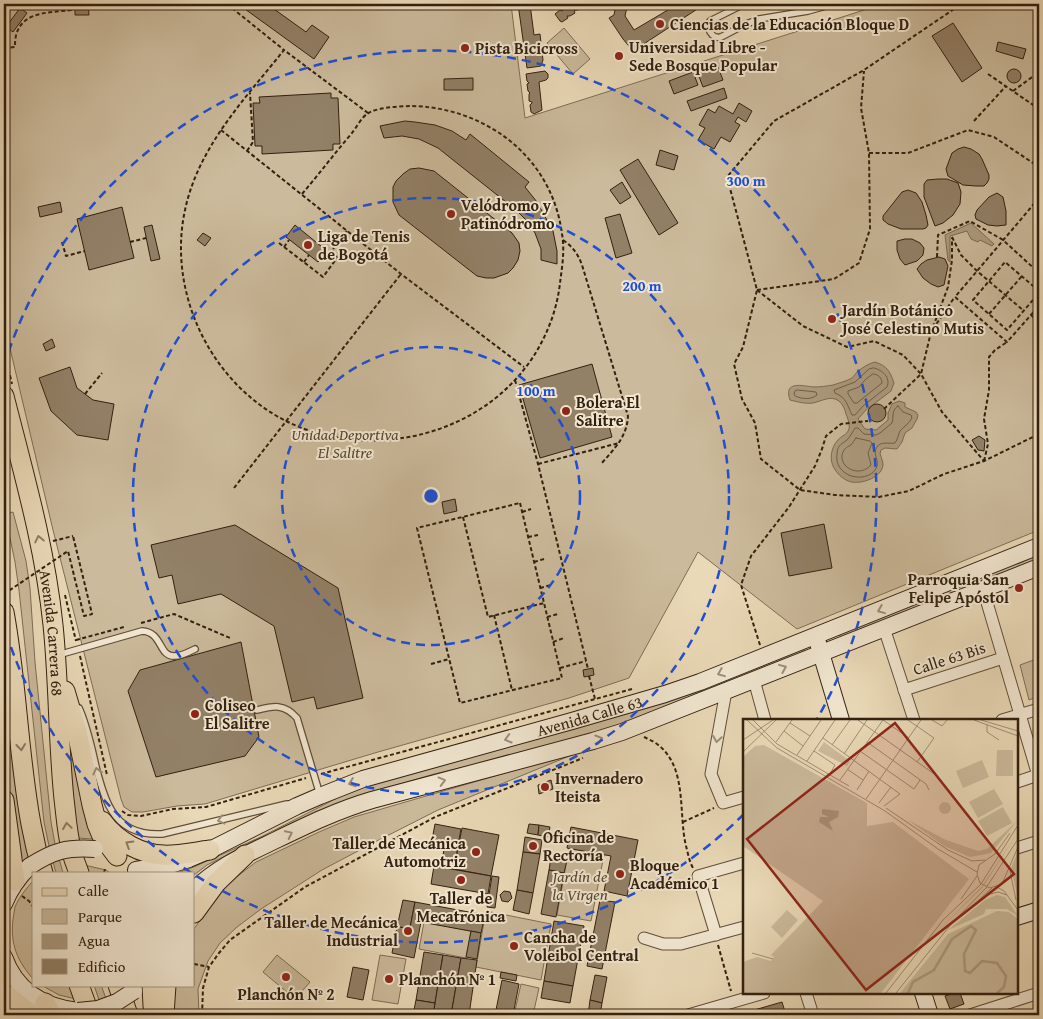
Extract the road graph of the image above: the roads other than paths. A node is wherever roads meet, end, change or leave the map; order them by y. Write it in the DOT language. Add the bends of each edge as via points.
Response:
graph roads {
  1 [pos="744,4"];
  2 [pos="787,4"];
  3 [pos="833,4"];
  4 [pos="808,11"];
  5 [pos="4,396"];
  6 [pos="1039,546"];
  7 [pos="1039,566"];
  8 [pos="983,589"];
  9 [pos="4,612"];
  10 [pos="884,628"];
  11 [pos="815,636"];
  12 [pos="195,649"];
  13 [pos="821,654"];
  14 [pos="1003,658"];
  15 [pos="59,664"];
  16 [pos="754,680"];
  17 [pos="70,688"];
  18 [pos="904,690"];
  19 [pos="726,691"];
  20 [pos="74,697"];
  21 [pos="77,705"];
  22 [pos="1039,709"];
  23 [pos="256,710"];
  24 [pos="1020,715"];
  25 [pos="765,719"];
  26 [pos="841,719"];
  27 [pos="914,719"];
  28 [pos="1006,719"];
  29 [pos="1039,777"];
  30 [pos="1018,782"];
  31 [pos="320,796"];
  32 [pos="743,797"];
  33 [pos="4,800"];
  34 [pos="92,805"];
  35 [pos="5,829"];
  36 [pos="1039,841"];
  37 [pos="1018,848"];
  38 [pos="210,850"];
  39 [pos="245,855"];
  40 [pos="111,863"];
  41 [pos="743,863"];
  42 [pos="36,870"];
  43 [pos="137,871"];
  44 [pos="79,872"];
  45 [pos="32,874"];
  46 [pos="19,889"];
  47 [pos="195,889"];
  48 [pos="4,904"];
  49 [pos="1039,910"];
  50 [pos="195,912"];
  51 [pos="1018,917"];
  52 [pos="743,927"];
  53 [pos="716,935"];
  54 [pos="644,938"];
  55 [pos="4,957"];
  56 [pos="4,972"];
  57 [pos="80,986"];
  58 [pos="152,986"];
  59 [pos="166,986"];
  60 [pos="130,987"];
  61 [pos="11,988"];
  62 [pos="1039,993"];
  63 [pos="761,994"];
  64 [pos="806,994"];
  65 [pos="923,994"];
  66 [pos="43,1011"];
  67 [pos="84,1013"];
  68 [pos="128,1015"];
  69 [pos="154,1015"];
  70 [pos="164,1015"];
  71 [pos="688,1015"];
  72 [pos="813,1015"];
  73 [pos="930,1015"];
  74 [pos="970,1015"];
  1 -- 4 [label="lane" via="710,21 708,27 712,36 721,37 759,19"];
  2 -- 4 [label="lane"];
  3 -- 4 [label="lane"];
  15 -- 5 [label="main road, Avenida Carrera 68, one-way" via="44,562"];
  6 -- 11 [label="main road, Avenida Calle 63, one-way"];
  7 -- 8 [label="main road, Avenida Calle 63"];
  8 -- 10 [label="main road, Avenida Calle 63"];
  8 -- 14 [label="street"];
  9 -- 42 [label="main road, one-way"];
  10 -- 13 [label="main road, Avenida Calle 63"];
  10 -- 18 [label="street"];
  11 -- 13 [label="main road"];
  11 -- 31 [label="main road, Avenida Calle 63, one-way" via="665,694 363,779"];
  12 -- 15 [label="lane" via="170,656 154,635 142,631"];
  16 -- 13 [label="main road, Avenida Calle 63, one-way"];
  13 -- 26 [label="main road"];
  14 -- 18 [label="street, Calle 63 Bis"];
  14 -- 24 [label="street"];
  15 -- 34 [label="main road"];
  44 -- 15 [label="main road, Avenida Carrera 68, one-way" via="71,849 64,800"];
  16 -- 19 [label="main road, Avenida Calle 63"];
  16 -- 25 [label="street"];
  17 -- 20 [label="lane"];
  18 -- 27 [label="street"];
  19 -- 32 [label="street, one-way" via="711,774 723,803"];
  39 -- 19 [label="main road, Avenida Calle 63, one-way" via="354,806 593,742"];
  31 -- 21 [label="lane, one-way" via="162,834 138,832 112,812"];
  22 -- 24 [label="street"];
  23 -- 31 [label="lane" via="275,706 293,714"];
  24 -- 28 [label="street"];
  24 -- 29 [label="street"];
  29 -- 30 [label="street"];
  31 -- 38 [label="main road, Avenida Calle 63"];
  33 -- 35 [label="main road"];
  38 -- 34 [label="main road, one-way" via="174,855 146,853 115,835"];
  34 -- 40 [label="main road"];
  35 -- 46 [label="main road"];
  36 -- 37 [label="street"];
  38 -- 43 [label="main road, Avenida Calle 63" via="173,864"];
  39 -- 47 [label="main road, Avenida Calle 63"];
  39 -- 50 [label="main road" via="216,883"];
  40 -- 42 [label="main road, bridge" via="106,852 78,848 44,857"];
  40 -- 43 [label="main road" via="127,862"];
  41 -- 53 [label="street" via="698,876"];
  45 -- 46 [label="main road"];
  46 -- 48 [label="main road" via="8,894"];
  49 -- 51 [label="main road"];
  52 -- 53 [label="street"];
  53 -- 54 [label="street" via="681,944 663,944"];
  55 -- 61 [label="main road" via="10,971"];
  56 -- 61 [label="main road"];
  57 -- 67 [label="main road"];
  58 -- 69 [label="main road"];
  59 -- 70 [label="main road"];
  60 -- 67 [label="main road, bridge" via="117,1002"];
  60 -- 68 [label="main road"];
  61 -- 66 [label="main road"];
  62 -- 74 [label="street"];
  63 -- 71 [label="street"];
  64 -- 72 [label="street"];
  65 -- 73 [label="main road"];
  66 -- 67 [label="main road" via="61,1009"];
}
